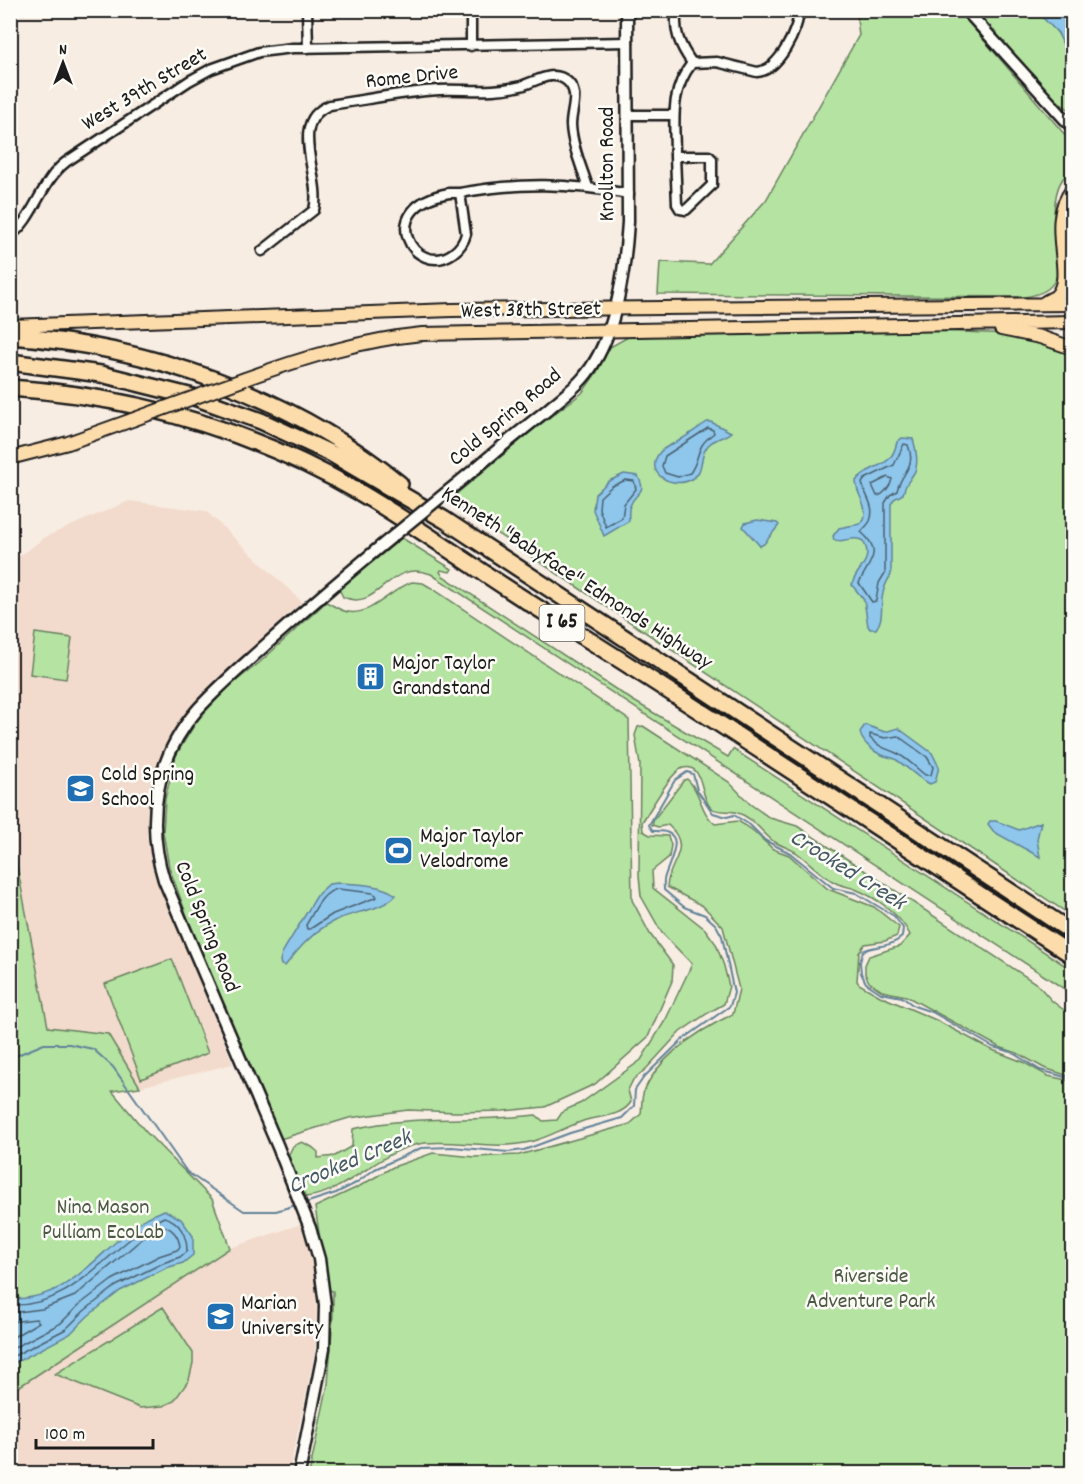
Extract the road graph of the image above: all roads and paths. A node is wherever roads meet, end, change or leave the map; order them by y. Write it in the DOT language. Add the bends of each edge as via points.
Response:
graph roads {
  1 [pos="308,10"];
  2 [pos="471,10"];
  3 [pos="627,10"];
  4 [pos="677,10"];
  5 [pos="799,10"];
  6 [pos="966,10"];
  7 [pos="628,42"];
  8 [pos="471,46"];
  9 [pos="308,48"];
  10 [pos="692,63"];
  11 [pos="628,115"];
  12 [pos="675,115"];
  13 [pos="1072,127"];
  14 [pos="675,156"];
  15 [pos="588,187"];
  16 [pos="1072,190"];
  17 [pos="460,193"];
  18 [pos="629,194"];
  19 [pos="1059,226"];
  20 [pos="10,236"];
  21 [pos="262,251"];
  22 [pos="1072,270"];
  23 [pos="1041,304"];
  24 [pos="1072,304"];
  25 [pos="614,312"];
  26 [pos="1072,322"];
  27 [pos="952,325"];
  28 [pos="10,326"];
  29 [pos="609,330"];
  30 [pos="10,336"];
  31 [pos="1072,348"];
  32 [pos="10,362"];
  33 [pos="10,388"];
  34 [pos="10,458"];
  35 [pos="445,520"];
  36 [pos="1072,932"];
  37 [pos="1072,955"];
  38 [pos="299,1473"];
  1 -- 9 [label="street"];
  2 -- 8 [label="street"];
  3 -- 7 [label="street, Knollton Road"];
  4 -- 10 [label="street" via="678,40"];
  5 -- 10 [label="street" via="790,41 763,72 717,62"];
  6 -- 13 [label="street"];
  7 -- 8 [label="street, West 39th Street"];
  7 -- 11 [label="street, Knollton Road"];
  8 -- 9 [label="street, West 39th Street"];
  9 -- 20 [label="street, West 39th Street" via="242,57 189,81 57,169 22,226"];
  10 -- 12 [label="street" via="679,82"];
  11 -- 12 [label="street"];
  11 -- 18 [label="street, Knollton Road"];
  12 -- 14 [label="street"];
  14 -- 14 [label="street" via="677,204 686,210 712,185 712,159"];
  15 -- 17 [label="street" via="523,184"];
  15 -- 18 [label="street"];
  15 -- 21 [label="street, Rome Drive" via="571,131 575,98 568,82 559,77 548,76 501,89 437,90 330,105 317,112 308,128 316,193 314,210"];
  16 -- 19 [label="main road"];
  17 -- 17 [label="street" via="431,198 408,216 407,237 421,254 442,258 460,246 466,234"];
  18 -- 25 [label="street, Knollton Road" via="627,239"];
  19 -- 22 [label="main road"];
  19 -- 23 [label="main road" via="1062,285 1056,296"];
  23 -- 24 [label="main road, West 38th Street"];
  23 -- 25 [label="main road, West 38th Street"];
  25 -- 28 [label="main road, West 38th Street" via="313,314"];
  25 -- 29 [label="street, Cold Spring Road"];
  26 -- 27 [label="main road, West 38th Street"];
  27 -- 29 [label="main road, West 38th Street"];
  27 -- 31 [label="main road" via="1012,331"];
  29 -- 34 [label="main road, West 38th Street, bridge" via="393,337 324,353 68,443"];
  29 -- 38 [label="street, Cold Spring Road, bridge" via="597,359 577,385 381,546 215,691 171,750 157,792 155,838 164,880 291,1179 310,1227 323,1280 325,1334 320,1377"];
  30 -- 35 [label="highway" via="123,352 240,390 344,444"];
  32 -- 35 [label="highway, Kenneth \"Babyface\" Edmonds Highway / I 65" via="118,378 240,413 332,454"];
  33 -- 37 [label="highway, Kenneth \"Babyface\" Edmonds Highway / I 65" via="95,397 175,414 255,441 325,473 596,644"];
  35 -- 36 [label="highway, Kenneth \"Babyface\" Edmonds Highway / I 65"];
}
